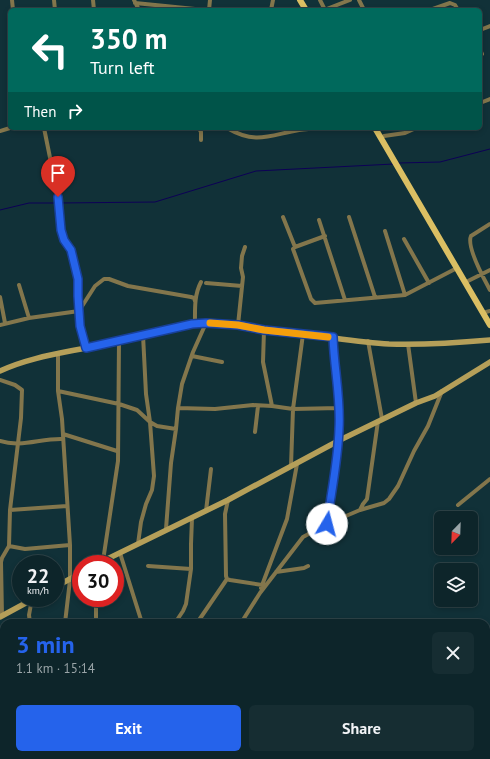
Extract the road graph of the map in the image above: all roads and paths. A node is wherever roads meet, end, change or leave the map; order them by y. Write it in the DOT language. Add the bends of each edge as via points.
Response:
graph roads {
  1 [pos="350,0"];
  2 [pos="134,2"];
  3 [pos="187,8"];
  4 [pos="329,8"];
  5 [pos="436,8"];
  6 [pos="457,8"];
  7 [pos="44,130"];
  8 [pos="200,130"];
  9 [pos="231,130"];
  10 [pos="299,130"];
  11 [pos="376,130"];
  12 [pos="381,130"];
  13 [pos="412,130"];
  14 [pos="384,136"];
  15 [pos="201,140"];
  16 [pos="283,217"];
  17 [pos="349,217"];
  18 [pos="319,220"];
  19 [pos="490,224"];
  20 [pos="385,231"];
  21 [pos="325,236"];
  22 [pos="404,239"];
  23 [pos="245,247"];
  24 [pos="293,248"];
  25 [pos="457,268"];
  26 [pos="490,270"];
  27 [pos="481,275"];
  28 [pos="468,280"];
  29 [pos="429,282"];
  30 [pos="19,285"];
  31 [pos="242,286"];
  32 [pos="490,290"];
  33 [pos="405,295"];
  34 [pos="0,297"];
  35 [pos="375,297"];
  36 [pos="345,300"];
  37 [pos="195,301"];
  38 [pos="79,311"];
  39 [pos="488,312"];
  40 [pos="29,318"];
  41 [pos="490,319"];
  42 [pos="5,323"];
  43 [pos="206,323"];
  44 [pos="195,324"];
  45 [pos="0,325"];
  46 [pos="238,325"];
  47 [pos="490,325"];
  48 [pos="264,330"];
  49 [pos="303,334"];
  50 [pos="143,335"];
  51 [pos="333,337"];
  52 [pos="490,340"];
  53 [pos="119,341"];
  54 [pos="368,341"];
  55 [pos="408,344"];
  56 [pos="86,348"];
  57 [pos="58,353"];
  58 [pos="192,356"];
  59 [pos="222,362"];
  60 [pos="490,362"];
  61 [pos="0,371"];
  62 [pos="0,380"];
  63 [pos="58,391"];
  64 [pos="442,391"];
  65 [pos="416,403"];
  66 [pos="119,404"];
  67 [pos="258,406"];
  68 [pos="272,406"];
  69 [pos="178,408"];
  70 [pos="339,408"];
  71 [pos="214,409"];
  72 [pos="293,409"];
  73 [pos="215,415"];
  74 [pos="380,420"];
  75 [pos="150,422"];
  76 [pos="176,429"];
  77 [pos="255,432"];
  78 [pos="63,434"];
  79 [pos="63,439"];
  80 [pos="0,441"];
  81 [pos="338,441"];
  82 [pos="17,444"];
  83 [pos="117,451"];
  84 [pos="294,465"];
  85 [pos="211,469"];
  86 [pos="490,479"];
  87 [pos="228,500"];
  88 [pos="458,505"];
  89 [pos="67,506"];
  90 [pos="10,510"];
  91 [pos="360,510"];
  92 [pos="206,511"];
  93 [pos="192,518"];
  94 [pos="327,524"];
  95 [pos="166,529"];
  96 [pos="70,544"];
  97 [pos="138,544"];
  98 [pos="9,546"];
  99 [pos="120,553"];
  100 [pos="102,555"];
  101 [pos="116,555"];
  102 [pos="148,566"];
  103 [pos="308,566"];
  104 [pos="191,569"];
  105 [pos="276,572"];
  106 [pos="227,579"];
  107 [pos="70,580"];
  108 [pos="64,583"];
  109 [pos="262,585"];
  110 [pos="260,593"];
  111 [pos="18,607"];
  112 [pos="32,607"];
  113 [pos="96,607"];
  114 [pos="1,616"];
  115 [pos="30,619"];
  116 [pos="65,619"];
  117 [pos="96,619"];
  118 [pos="141,619"];
  119 [pos="178,619"];
  120 [pos="200,619"];
  121 [pos="244,619"];
  1 -- 4 [label="street"];
  2 -- 3 [label="street"];
  5 -- 6 [label="street" via="450,3"];
  7 -- 38 [label="street" via="58,197 61,230 76,268"];
  8 -- 15 [label="street"];
  9 -- 10 [label="street" via="258,138"];
  11 -- 25 [label="main road"];
  12 -- 14 [label="main road"];
  13 -- 14 [label="street"];
  14 -- 28 [label="main road"];
  16 -- 21 [label="street" via="295,247"];
  17 -- 35 [label="street"];
  18 -- 21 [label="street"];
  19 -- 27 [label="street" via="471,236 469,242"];
  20 -- 33 [label="street"];
  21 -- 36 [label="street"];
  22 -- 29 [label="street"];
  23 -- 31 [label="street" via="242,256"];
  24 -- 36 [label="street" via="312,302"];
  25 -- 29 [label="street"];
  25 -- 47 [label="main road"];
  26 -- 27 [label="street"];
  27 -- 28 [label="street"];
  27 -- 32 [label="street"];
  28 -- 39 [label="main road"];
  29 -- 33 [label="street"];
  30 -- 40 [label="street"];
  31 -- 37 [label="street" via="203,283 198,288"];
  31 -- 46 [label="street"];
  33 -- 35 [label="street"];
  34 -- 42 [label="street"];
  35 -- 36 [label="street"];
  37 -- 38 [label="street" via="191,297 104,279 95,286"];
  37 -- 44 [label="street"];
  38 -- 40 [label="street"];
  38 -- 56 [label="street"];
  39 -- 41 [label="main road"];
  40 -- 42 [label="street"];
  42 -- 45 [label="street"];
  43 -- 44 [label="street"];
  43 -- 46 [label="street"];
  43 -- 58 [label="street"];
  44 -- 50 [label="street"];
  46 -- 48 [label="street"];
  48 -- 49 [label="street"];
  48 -- 68 [label="street" via="263,362"];
  49 -- 51 [label="street"];
  49 -- 72 [label="street"];
  50 -- 53 [label="street"];
  50 -- 75 [label="street"];
  51 -- 54 [label="street"];
  51 -- 70 [label="street"];
  52 -- 55 [label="street"];
  53 -- 56 [label="street"];
  53 -- 66 [label="street"];
  54 -- 55 [label="street"];
  54 -- 74 [label="street"];
  55 -- 65 [label="street"];
  56 -- 57 [label="street"];
  57 -- 61 [label="street"];
  57 -- 63 [label="street"];
  58 -- 59 [label="street"];
  58 -- 69 [label="street" via="182,384"];
  60 -- 64 [label="street"];
  62 -- 82 [label="street" via="22,390"];
  63 -- 66 [label="street"];
  63 -- 78 [label="street"];
  64 -- 65 [label="street"];
  64 -- 91 [label="street" via="428,426 398,486 384,503"];
  65 -- 74 [label="street"];
  66 -- 75 [label="street" via="137,410"];
  66 -- 83 [label="street"];
  67 -- 68 [label="street"];
  67 -- 71 [label="street"];
  67 -- 77 [label="street"];
  68 -- 72 [label="street"];
  69 -- 71 [label="street"];
  69 -- 76 [label="street"];
  70 -- 72 [label="street"];
  70 -- 81 [label="street"];
  71 -- 73 [label="street"];
  72 -- 84 [label="street"];
  74 -- 81 [label="street"];
  74 -- 91 [label="street" via="367,499"];
  75 -- 76 [label="street" via="157,426"];
  75 -- 97 [label="street" via="154,480"];
  76 -- 95 [label="street"];
  78 -- 79 [label="street"];
  78 -- 83 [label="street"];
  79 -- 82 [label="street"];
  79 -- 89 [label="street"];
  80 -- 82 [label="street"];
  81 -- 84 [label="street"];
  81 -- 94 [label="street"];
  82 -- 90 [label="street"];
  83 -- 100 [label="street" via="116,480"];
  84 -- 87 [label="street"];
  84 -- 109 [label="street" via="287,519"];
  85 -- 92 [label="street"];
  86 -- 88 [label="street"];
  87 -- 92 [label="street"];
  87 -- 106 [label="street" via="225,514"];
  89 -- 90 [label="street"];
  89 -- 96 [label="street"];
  90 -- 98 [label="street"];
  91 -- 94 [label="street"];
  92 -- 93 [label="street"];
  93 -- 95 [label="street"];
  93 -- 104 [label="street"];
  94 -- 105 [label="street" via="303,537"];
  95 -- 97 [label="street"];
  96 -- 98 [label="street" via="25,548"];
  96 -- 107 [label="street"];
  97 -- 99 [label="street"];
  98 -- 114 [label="street" via="1,562"];
  99 -- 101 [label="street"];
  99 -- 118 [label="street"];
  102 -- 104 [label="street"];
  103 -- 105 [label="street"];
  104 -- 119 [label="street" via="186,604"];
  105 -- 110 [label="street"];
  106 -- 109 [label="street"];
  106 -- 120 [label="street"];
  107 -- 108 [label="street"];
  107 -- 116 [label="street"];
  109 -- 110 [label="street"];
  110 -- 121 [label="street"];
  111 -- 114 [label="street"];
  112 -- 115 [label="street"];
  113 -- 117 [label="street"];
}
